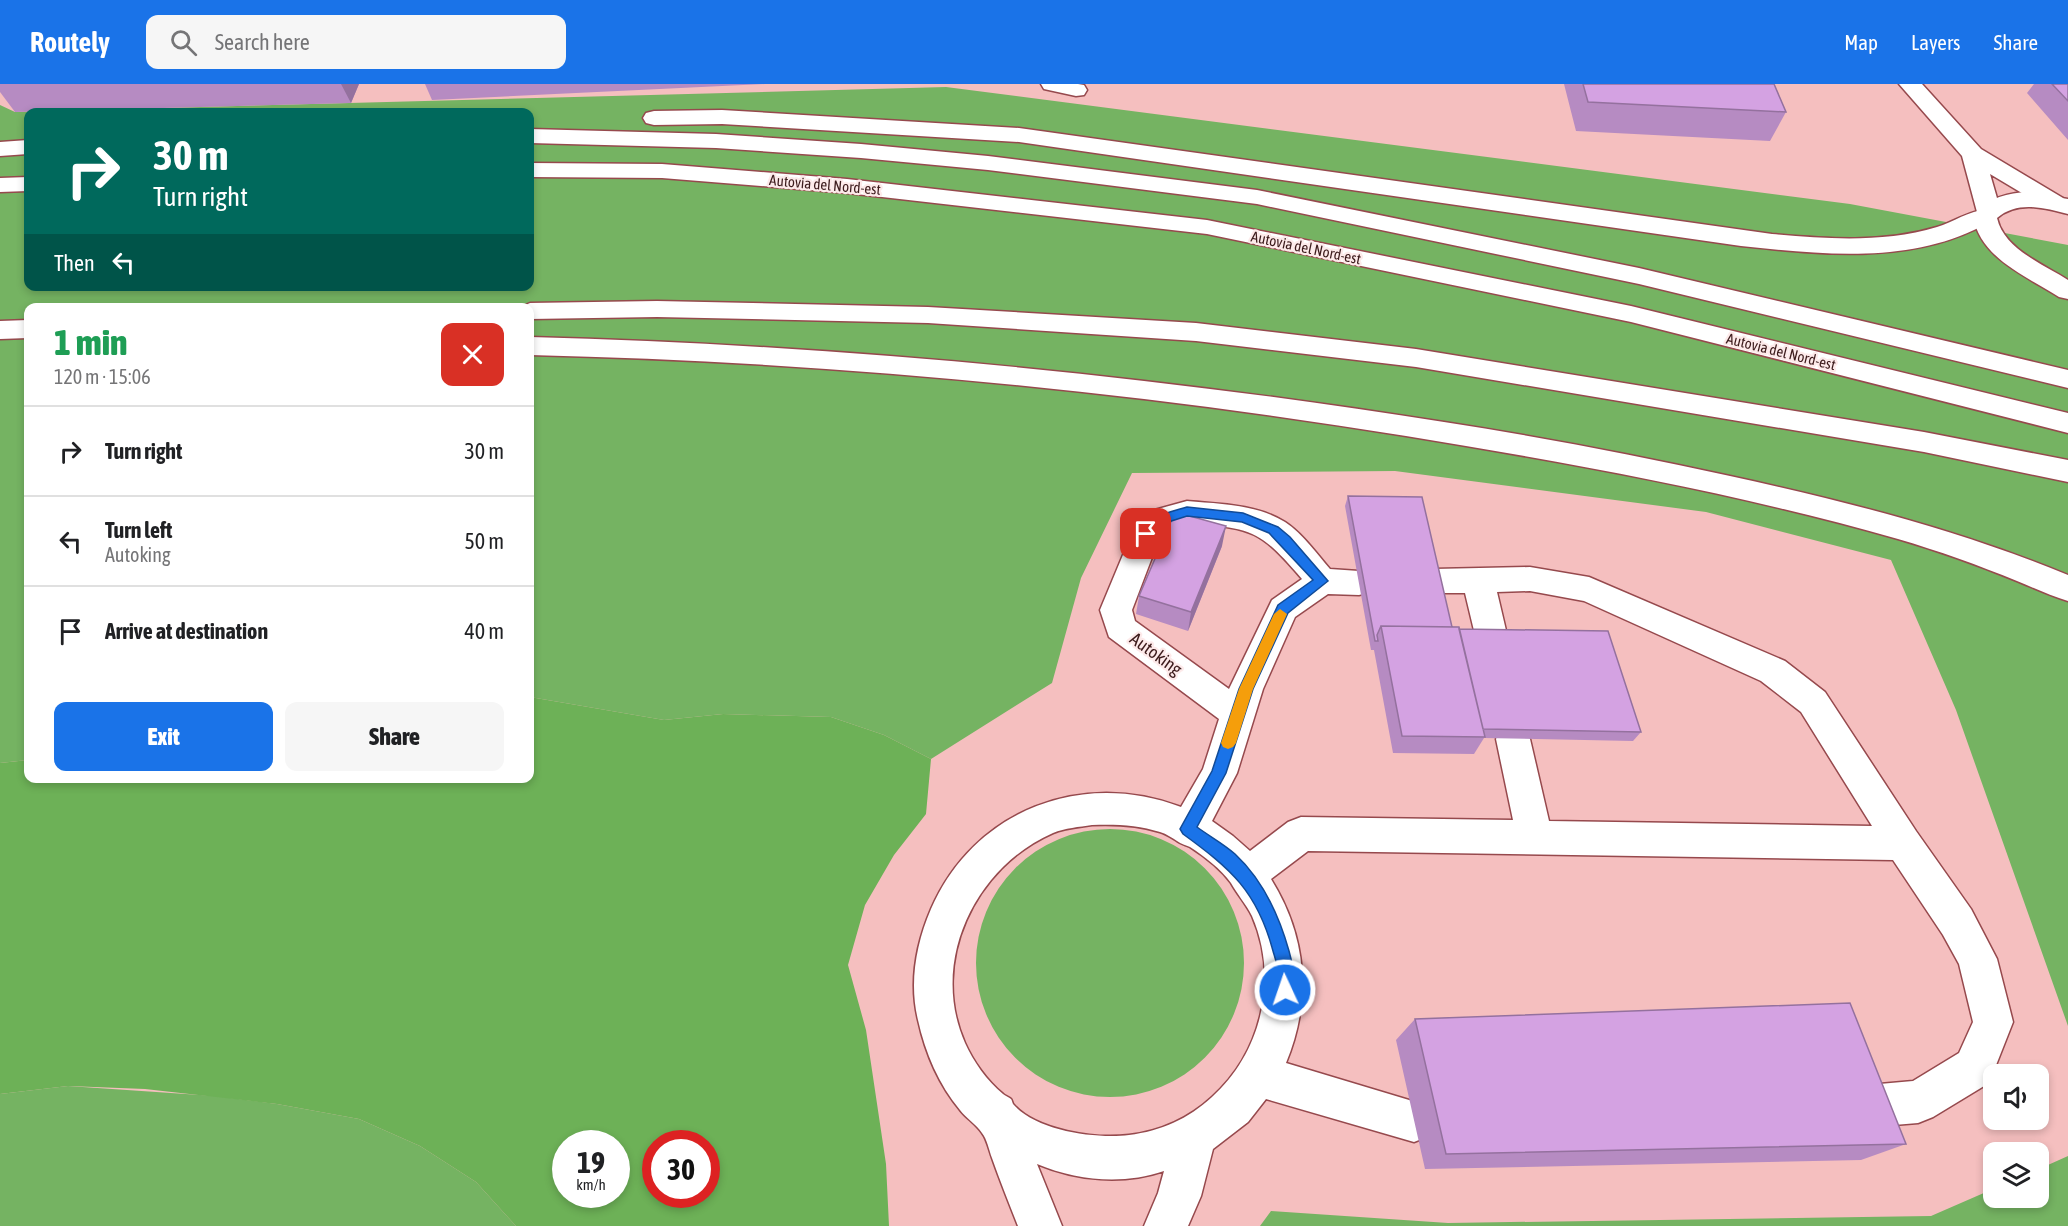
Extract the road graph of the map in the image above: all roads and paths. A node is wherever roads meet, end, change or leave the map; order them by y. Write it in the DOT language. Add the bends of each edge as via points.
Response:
graph roads {
  1 [pos="1052,84"];
  2 [pos="1910,84"];
  3 [pos="1076,90"];
  4 [pos="534,121"];
  5 [pos="534,136"];
  6 [pos="24,147"];
  7 [pos="0,149"];
  8 [pos="1973,154"];
  9 [pos="534,170"];
  10 [pos="24,184"];
  11 [pos="0,185"];
  12 [pos="2061,205"];
  13 [pos="1987,214"];
  14 [pos="2030,266"];
  15 [pos="2068,278"];
  16 [pos="2068,291"];
  17 [pos="534,311"];
  18 [pos="24,329"];
  19 [pos="0,330"];
  20 [pos="534,346"];
  21 [pos="24,347"];
  22 [pos="0,348"];
  23 [pos="2068,380"];
  24 [pos="2068,423"];
  25 [pos="2068,471"];
  26 [pos="1322,581"];
  27 [pos="1434,581"];
  28 [pos="1478,581"];
  29 [pos="1359,583"];
  30 [pos="2068,589"];
  31 [pos="1492,639"];
  32 [pos="1238,714"];
  33 [pos="1513,739"];
  34 [pos="1188,829"];
  35 [pos="1535,838"];
  36 [pos="1903,843"];
  37 [pos="1246,876"];
  38 [pos="1261,1077"];
  39 [pos="1842,1108"];
  40 [pos="996,1114"];
  41 [pos="1414,1121"];
  42 [pos="1194,1139"];
  43 [pos="1040,1226"];
  44 [pos="1166,1226"];
  1 -- 3 [label="main road"];
  2 -- 8 [label="main road"];
  4 -- 13 [label="main road" via="722,117 1019,135 1741,240 1809,246 1895,244 1944,236"];
  5 -- 23 [label="main road, Autovia del Nord-est" via="716,141 861,151 1257,197 1638,276"];
  6 -- 7 [label="main road"];
  8 -- 12 [label="main road"];
  8 -- 13 [label="main road"];
  9 -- 24 [label="main road, Autovia del Nord-est" via="662,171 847,186 1207,227 1631,314"];
  10 -- 11 [label="main road"];
  12 -- 13 [label="main road" via="2017,200 2004,202"];
  13 -- 14 [label="main road" via="1985,225 1994,241"];
  14 -- 15 [label="main road"];
  14 -- 16 [label="main road"];
  17 -- 25 [label="main road" via="657,309 928,315 1196,332 1416,358 1924,442"];
  18 -- 19 [label="main road"];
  20 -- 30 [label="main road" via="813,358 1054,379 1346,415 1581,454 1836,510 1948,541"];
  21 -- 22 [label="main road"];
  26 -- 29 [label="main road"];
  26 -- 32 [label="main road" via="1283,609"];
  26 -- 32 [label="main road, Autoking" via="1274,530 1243,517 1187,512 1158,520 1146,534 1116,610 1120,628"];
  27 -- 28 [label="main road"];
  28 -- 31 [label="main road"];
  28 -- 36 [label="main road" via="1530,579 1589,589 1773,671 1813,702"];
  32 -- 34 [label="main road" via="1219,773"];
  33 -- 35 [label="main road"];
  34 -- 37 [label="main road" via="1229,858"];
  34 -- 40 [label="main road" via="1141,812 1092,808 1044,818 1001,840 966,874 942,917 931,967 936,1021 957,1071"];
  35 -- 36 [label="main road"];
  35 -- 37 [label="main road" via="1300,834"];
  36 -- 39 [label="main road" via="1977,959 1993,1022 1974,1068 1918,1102"];
  37 -- 38 [label="main road" via="1273,921 1286,972 1282,1026"];
  38 -- 41 [label="main road"];
  38 -- 42 [label="main road" via="1232,1112"];
  40 -- 42 [label="main road" via="1040,1142 1092,1156 1145,1154"];
  40 -- 43 [label="main road"];
  42 -- 44 [label="main road" via="1179,1196"];
}
